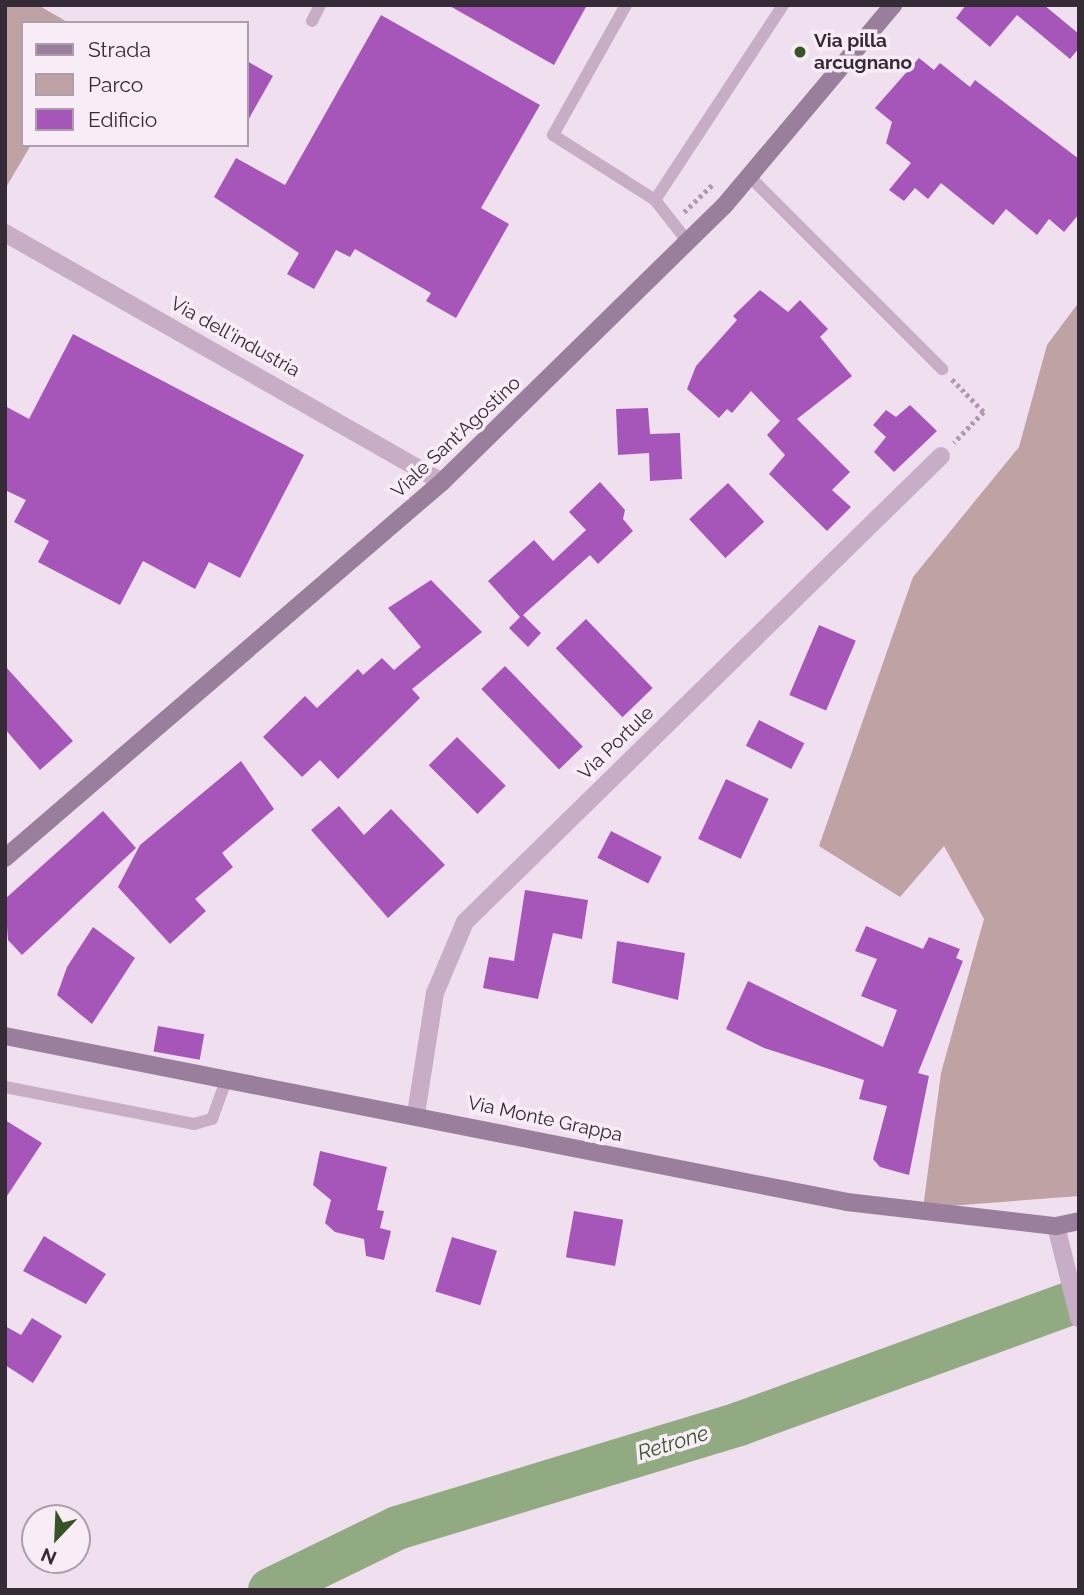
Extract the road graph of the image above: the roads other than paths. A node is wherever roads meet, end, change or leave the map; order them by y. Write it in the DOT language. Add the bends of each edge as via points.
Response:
graph roads {
  1 [pos="320,5"];
  2 [pos="626,5"];
  3 [pos="783,5"];
  4 [pos="893,5"];
  5 [pos="312,21"];
  6 [pos="750,177"];
  7 [pos="655,200"];
  8 [pos="5,233"];
  9 [pos="688,242"];
  10 [pos="942,369"];
  11 [pos="941,456"];
  12 [pos="442,482"];
  13 [pos="5,858"];
  14 [pos="5,1036"];
  15 [pos="227,1078"];
  16 [pos="5,1087"];
  17 [pos="416,1114"];
  18 [pos="1079,1221"];
  19 [pos="1056,1226"];
  20 [pos="1079,1318"];
  1 -- 5 [label="lane"];
  2 -- 7 [label="lane" via="553,135"];
  3 -- 7 [label="lane"];
  4 -- 6 [label="main road, Viale Sant'Agostino"];
  6 -- 9 [label="main road, Viale Sant'Agostino"];
  6 -- 10 [label="lane"];
  7 -- 9 [label="lane"];
  8 -- 12 [label="street, Via dell'industria"];
  9 -- 12 [label="main road, Viale Sant'Agostino"];
  11 -- 17 [label="street, Via Portule" via="465,922 435,993"];
  12 -- 13 [label="main road, Viale Sant'Agostino"];
  14 -- 15 [label="main road, Via Monte Grappa"];
  15 -- 16 [label="lane" via="212,1119 194,1124"];
  15 -- 17 [label="main road, Via Monte Grappa"];
  17 -- 19 [label="main road, Via Monte Grappa" via="847,1202"];
  18 -- 19 [label="main road, Via Monte Grappa"];
  19 -- 20 [label="street"];
}
